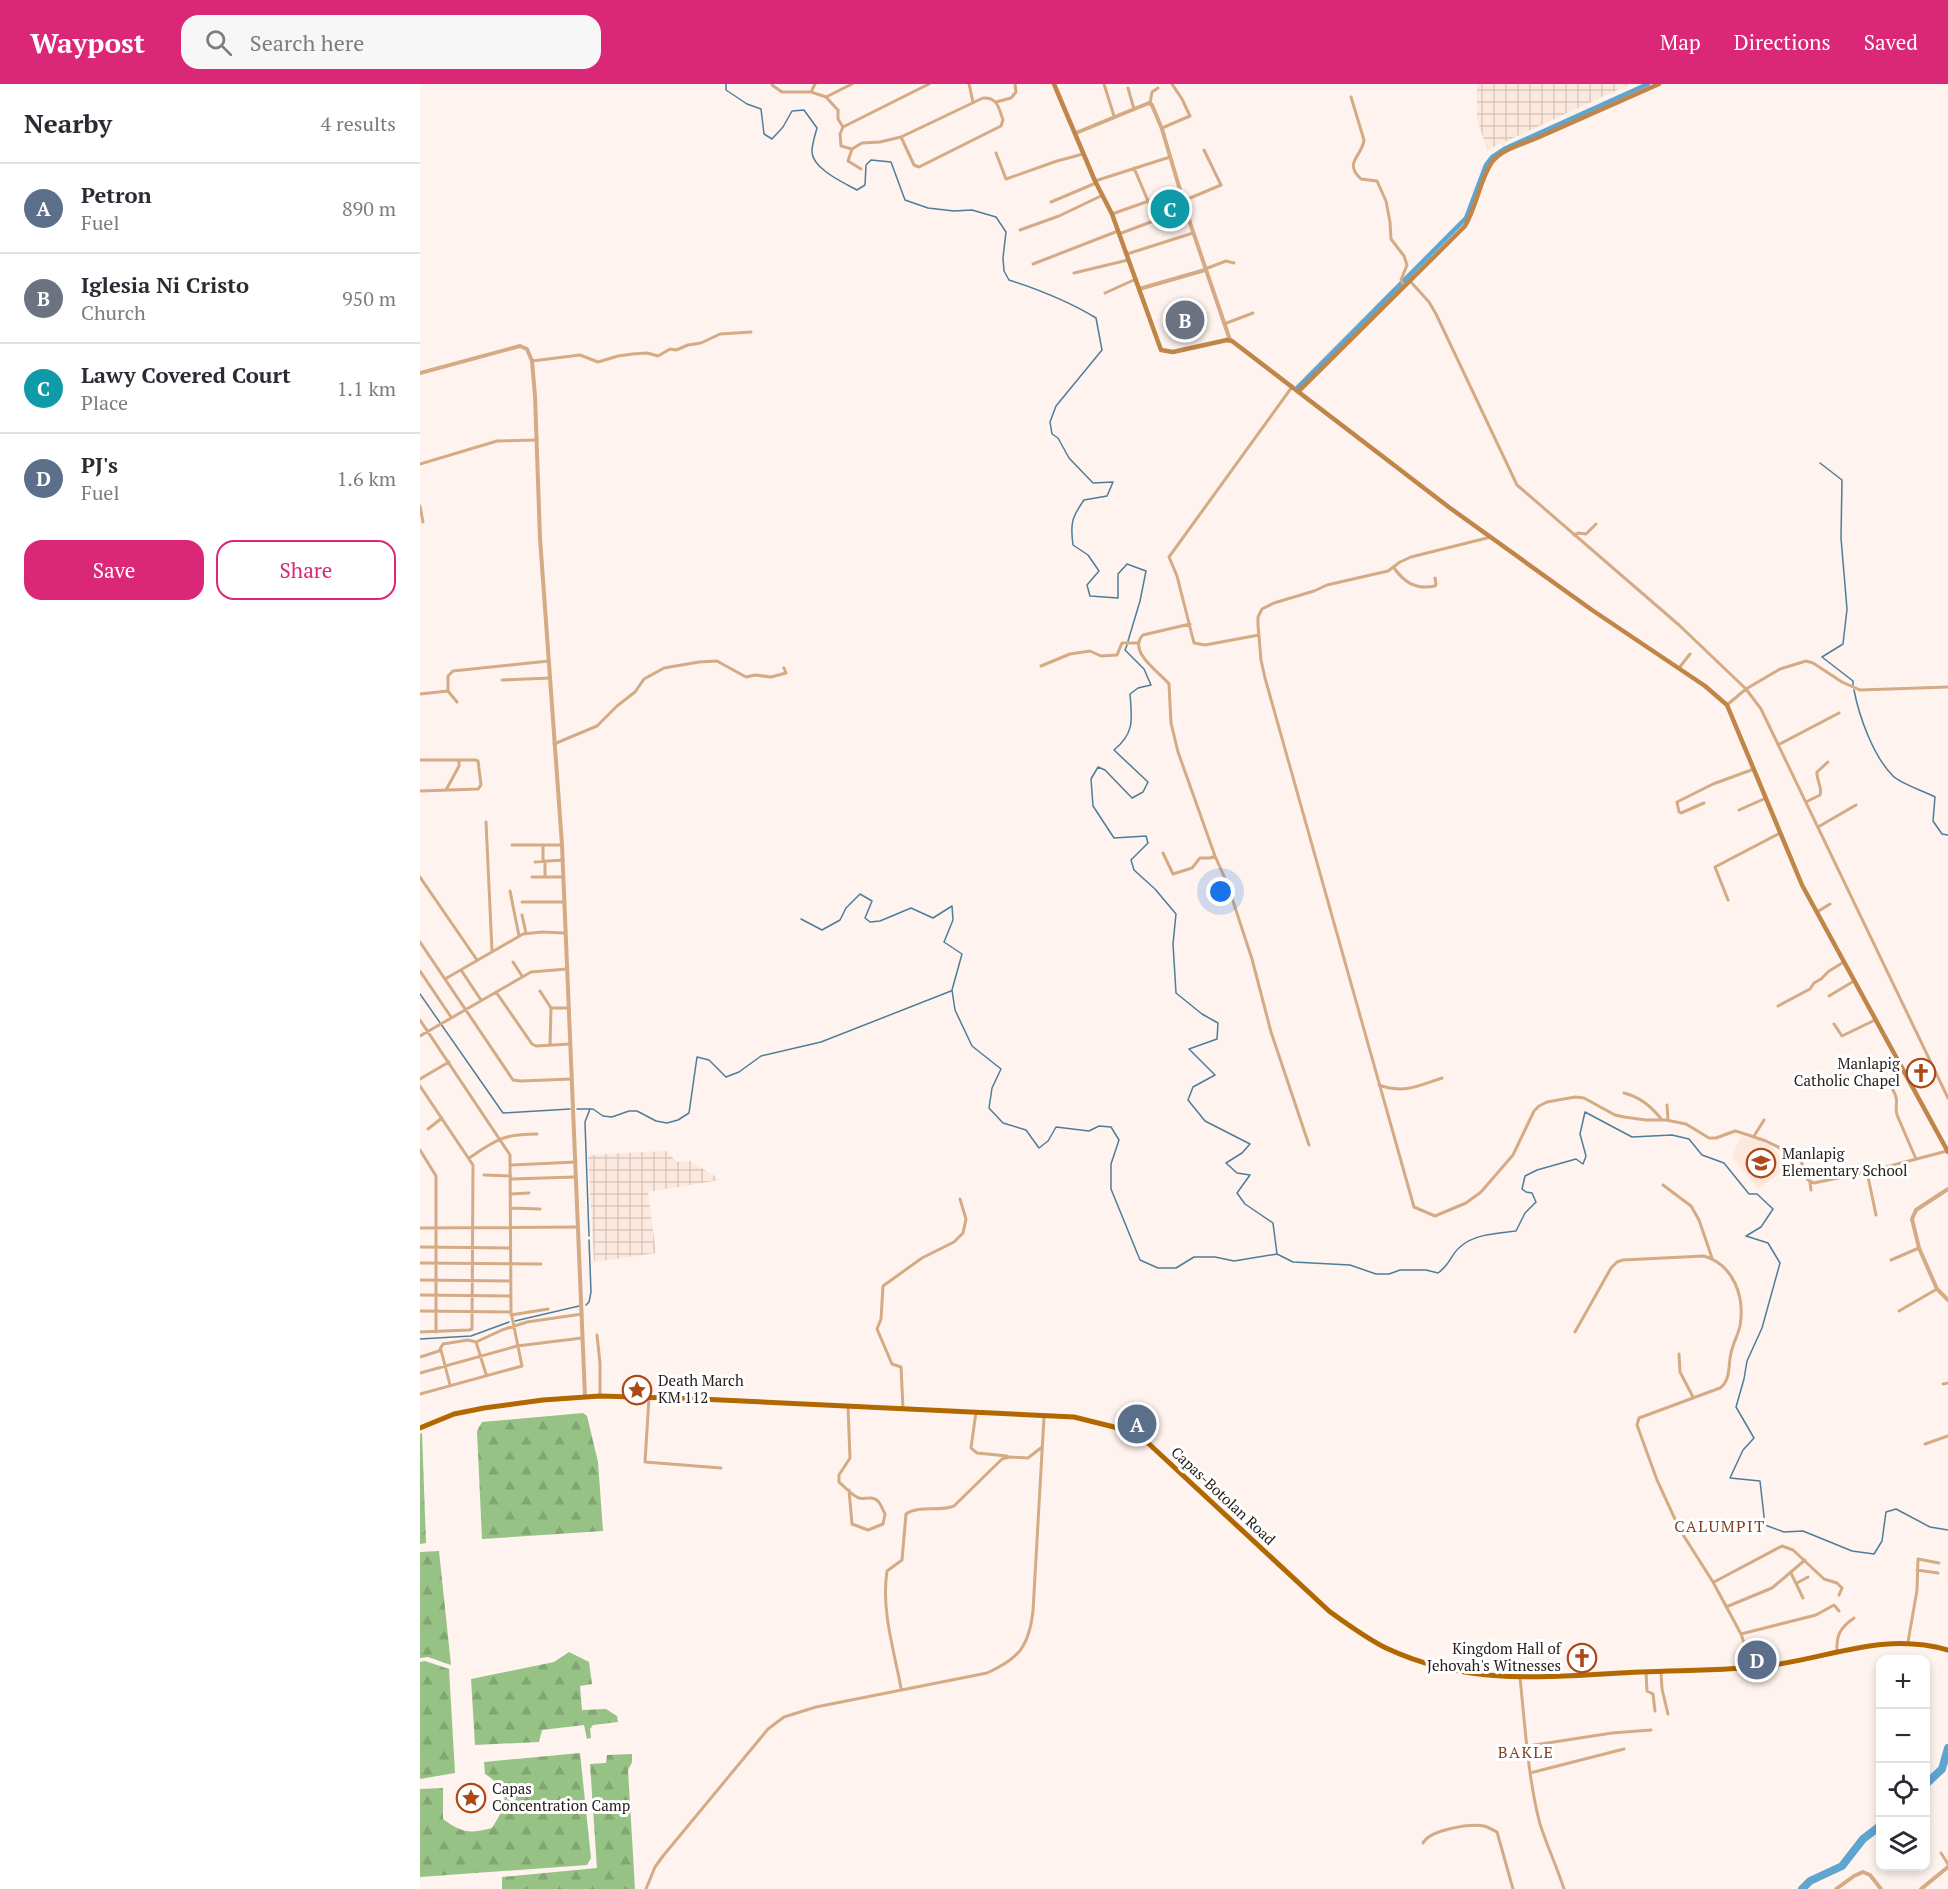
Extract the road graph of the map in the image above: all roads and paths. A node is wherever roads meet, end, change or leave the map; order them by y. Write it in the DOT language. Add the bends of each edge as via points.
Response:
graph roads {
  1 [pos="772,84"];
  2 [pos="815,84"];
  3 [pos="852,84"];
  4 [pos="929,84"];
  5 [pos="969,84"];
  6 [pos="1015,84"];
  7 [pos="1054,84"];
  8 [pos="1104,84"];
  9 [pos="1172,84"];
  10 [pos="1659,84"];
  11 [pos="1128,88"];
  12 [pos="1158,88"];
  13 [pos="811,92"];
  14 [pos="826,97"];
  15 [pos="1351,97"];
  16 [pos="973,102"];
  17 [pos="996,102"];
  18 [pos="1150,104"];
  19 [pos="1134,109"];
  20 [pos="1114,117"];
  21 [pos="843,127"];
  22 [pos="1162,129"];
  23 [pos="1076,133"];
  24 [pos="901,137"];
  25 [pos="852,149"];
  26 [pos="1204,150"];
  27 [pos="996,153"];
  28 [pos="1084,154"];
  29 [pos="1170,157"];
  30 [pos="1134,168"];
  31 [pos="861,169"];
  32 [pos="1096,182"];
  33 [pos="1179,190"];
  34 [pos="1103,195"];
  35 [pos="1148,201"];
  36 [pos="1183,201"];
  37 [pos="1051,202"];
  38 [pos="1112,214"];
  39 [pos="1020,230"];
  40 [pos="1119,232"];
  41 [pos="1193,233"];
  42 [pos="1127,254"];
  43 [pos="1129,260"];
  44 [pos="1234,263"];
  45 [pos="1033,264"];
  46 [pos="1205,269"];
  47 [pos="1074,273"];
  48 [pos="1136,279"];
  49 [pos="1410,281"];
  50 [pos="1404,287"];
  51 [pos="1139,289"];
  52 [pos="1105,293"];
  53 [pos="1253,313"];
  54 [pos="1224,324"];
  55 [pos="752,332"];
  56 [pos="1230,340"];
  57 [pos="532,362"];
  58 [pos="420,374"];
  59 [pos="1293,386"];
  60 [pos="1299,391"];
  61 [pos="537,440"];
  62 [pos="420,464"];
  63 [pos="420,506"];
  64 [pos="423,522"];
  65 [pos="1596,525"];
  66 [pos="1574,535"];
  67 [pos="1491,537"];
  68 [pos="1394,568"];
  69 [pos="1435,578"];
  70 [pos="1190,624"];
  71 [pos="1259,635"];
  72 [pos="1138,643"];
  73 [pos="1690,654"];
  74 [pos="549,661"];
  75 [pos="1041,666"];
  76 [pos="784,668"];
  77 [pos="1679,668"];
  78 [pos="550,678"];
  79 [pos="502,680"];
  80 [pos="1948,687"];
  81 [pos="1746,689"];
  82 [pos="448,691"];
  83 [pos="420,694"];
  84 [pos="457,702"];
  85 [pos="1726,705"];
  86 [pos="1839,713"];
  87 [pos="554,744"];
  88 [pos="1778,745"];
  89 [pos="420,760"];
  90 [pos="459,760"];
  91 [pos="1828,762"];
  92 [pos="1754,769"];
  93 [pos="446,790"];
  94 [pos="420,791"];
  95 [pos="1766,798"];
  96 [pos="1806,802"];
  97 [pos="1704,803"];
  98 [pos="1856,805"];
  99 [pos="1739,810"];
  100 [pos="486,822"];
  101 [pos="1818,827"];
  102 [pos="1780,833"];
  103 [pos="512,845"];
  104 [pos="543,845"];
  105 [pos="562,845"];
  106 [pos="1163,853"];
  107 [pos="1215,856"];
  108 [pos="563,860"];
  109 [pos="535,862"];
  110 [pos="544,862"];
  111 [pos="420,877"];
  112 [pos="532,877"];
  113 [pos="545,877"];
  114 [pos="564,877"];
  115 [pos="510,891"];
  116 [pos="1728,900"];
  117 [pos="522,902"];
  118 [pos="565,902"];
  119 [pos="1830,904"];
  120 [pos="1817,912"];
  121 [pos="522,915"];
  122 [pos="526,933"];
  123 [pos="565,933"];
  124 [pos="519,936"];
  125 [pos="420,942"];
  126 [pos="492,951"];
  127 [pos="477,960"];
  128 [pos="513,962"];
  129 [pos="1844,962"];
  130 [pos="567,969"];
  131 [pos="461,970"];
  132 [pos="420,971"];
  133 [pos="522,976"];
  134 [pos="445,979"];
  135 [pos="1854,981"];
  136 [pos="540,991"];
  137 [pos="496,992"];
  138 [pos="1829,996"];
  139 [pos="481,1000"];
  140 [pos="1778,1006"];
  141 [pos="551,1008"];
  142 [pos="569,1008"];
  143 [pos="465,1010"];
  144 [pos="451,1017"];
  145 [pos="420,1020"];
  146 [pos="1875,1020"];
  147 [pos="1834,1024"];
  148 [pos="428,1031"];
  149 [pos="420,1035"];
  150 [pos="570,1044"];
  151 [pos="550,1045"];
  152 [pos="449,1062"];
  153 [pos="1442,1078"];
  154 [pos="420,1079"];
  155 [pos="572,1080"];
  156 [pos="1379,1085"];
  157 [pos="420,1086"];
  158 [pos="1893,1090"];
  159 [pos="1624,1093"];
  160 [pos="1948,1098"];
  161 [pos="1667,1105"];
  162 [pos="442,1118"];
  163 [pos="1662,1120"];
  164 [pos="1668,1120"];
  165 [pos="1764,1120"];
  166 [pos="428,1129"];
  167 [pos="537,1134"];
  168 [pos="1754,1136"];
  169 [pos="499,1138"];
  170 [pos="1309,1145"];
  171 [pos="420,1150"];
  172 [pos="1948,1151"];
  173 [pos="469,1158"];
  174 [pos="1916,1159"];
  175 [pos="576,1162"];
  176 [pos="511,1165"];
  177 [pos="1867,1172"];
  178 [pos="484,1175"];
  179 [pos="511,1177"];
  180 [pos="576,1177"];
  181 [pos="1810,1182"];
  182 [pos="1663,1185"];
  183 [pos="1948,1189"];
  184 [pos="1811,1190"];
  185 [pos="529,1193"];
  186 [pos="511,1194"];
  187 [pos="960,1199"];
  188 [pos="511,1208"];
  189 [pos="540,1209"];
  190 [pos="1876,1215"];
  191 [pos="473,1227"];
  192 [pos="511,1227"];
  193 [pos="578,1227"];
  194 [pos="420,1228"];
  195 [pos="437,1228"];
  196 [pos="420,1247"];
  197 [pos="436,1247"];
  198 [pos="473,1247"];
  199 [pos="510,1248"];
  200 [pos="1919,1248"];
  201 [pos="1712,1258"];
  202 [pos="1891,1260"];
  203 [pos="420,1263"];
  204 [pos="436,1263"];
  205 [pos="473,1263"];
  206 [pos="510,1263"];
  207 [pos="541,1264"];
  208 [pos="420,1280"];
  209 [pos="436,1280"];
  210 [pos="472,1280"];
  211 [pos="511,1281"];
  212 [pos="1937,1289"];
  213 [pos="420,1295"];
  214 [pos="436,1295"];
  215 [pos="472,1295"];
  216 [pos="511,1296"];
  217 [pos="1948,1300"];
  218 [pos="548,1310"];
  219 [pos="420,1311"];
  220 [pos="436,1311"];
  221 [pos="472,1311"];
  222 [pos="1899,1311"];
  223 [pos="511,1314"];
  224 [pos="582,1314"];
  225 [pos="512,1327"];
  226 [pos="420,1332"];
  227 [pos="436,1332"];
  228 [pos="1575,1332"];
  229 [pos="597,1335"];
  230 [pos="582,1338"];
  231 [pos="476,1342"];
  232 [pos="517,1346"];
  233 [pos="441,1350"];
  234 [pos="1679,1354"];
  235 [pos="420,1357"];
  236 [pos="480,1357"];
  237 [pos="445,1366"];
  238 [pos="420,1373"];
  239 [pos="486,1375"];
  240 [pos="1943,1383"];
  241 [pos="1948,1383"];
  242 [pos="450,1385"];
  243 [pos="420,1394"];
  244 [pos="600,1396"];
  245 [pos="649,1396"];
  246 [pos="585,1397"];
  247 [pos="1693,1397"];
  248 [pos="848,1406"];
  249 [pos="903,1408"];
  250 [pos="976,1412"];
  251 [pos="1044,1415"];
  252 [pos="420,1428"];
  253 [pos="1948,1436"];
  254 [pos="1925,1444"];
  255 [pos="1042,1447"];
  256 [pos="1009,1457"];
  257 [pos="721,1468"];
  258 [pos="849,1490"];
  259 [pos="1805,1560"];
  260 [pos="1939,1563"];
  261 [pos="1917,1570"];
  262 [pos="1791,1573"];
  263 [pos="1938,1574"];
  264 [pos="1808,1577"];
  265 [pos="1713,1582"];
  266 [pos="1797,1583"];
  267 [pos="1839,1595"];
  268 [pos="1803,1598"];
  269 [pos="1726,1607"];
  270 [pos="1839,1611"];
  271 [pos="1854,1618"];
  272 [pos="1741,1634"];
  273 [pos="1908,1642"];
  274 [pos="1948,1650"];
  275 [pos="1837,1652"];
  276 [pos="1752,1667"];
  277 [pos="1661,1671"];
  278 [pos="1646,1672"];
  279 [pos="1520,1677"];
  280 [pos="902,1689"];
  281 [pos="1655,1711"];
  282 [pos="1668,1714"];
  283 [pos="1651,1730"];
  284 [pos="1528,1746"];
  285 [pos="1624,1749"];
  286 [pos="1530,1773"];
  287 [pos="1423,1843"];
  288 [pos="1941,1853"];
  289 [pos="1948,1866"];
  290 [pos="1839,1888"];
  291 [pos="646,1889"];
  292 [pos="1512,1889"];
  293 [pos="1564,1889"];
  294 [pos="1881,1889"];
  295 [pos="1921,1889"];
  1 -- 13 [label="street" via="782,92"];
  2 -- 13 [label="street"];
  3 -- 14 [label="street"];
  4 -- 21 [label="street"];
  5 -- 16 [label="street"];
  6 -- 17 [label="street" via="1014,95"];
  7 -- 23 [label="main road"];
  8 -- 20 [label="street"];
  9 -- 22 [label="street" via="1190,116"];
  10 -- 49 [label="main road" via="1496,158 1465,226"];
  11 -- 19 [label="street"];
  12 -- 18 [label="street" via="1152,92"];
  13 -- 14 [label="street"];
  14 -- 21 [label="street" via="838,110"];
  15 -- 50 [label="street" via="1364,140 1354,160 1354,170 1360,179 1377,182 1383,192 1391,238 1407,265 1401,280"];
  16 -- 17 [label="street" via="988,98"];
  16 -- 24 [label="street"];
  17 -- 24 [label="street" via="1002,125 919,167 914,165"];
  18 -- 19 [label="street"];
  18 -- 22 [label="street"];
  19 -- 20 [label="street"];
  20 -- 23 [label="street"];
  21 -- 25 [label="street" via="841,146"];
  22 -- 29 [label="street"];
  23 -- 28 [label="main road"];
  24 -- 25 [label="street" via="862,143"];
  25 -- 31 [label="street" via="849,163"];
  26 -- 36 [label="street" via="1221,185"];
  27 -- 28 [label="street" via="1006,179"];
  28 -- 32 [label="main road"];
  29 -- 30 [label="street"];
  29 -- 33 [label="street"];
  30 -- 32 [label="street"];
  30 -- 35 [label="street"];
  32 -- 34 [label="main road"];
  32 -- 37 [label="street"];
  33 -- 35 [label="street"];
  33 -- 36 [label="street"];
  34 -- 38 [label="main road"];
  34 -- 39 [label="street"];
  35 -- 38 [label="street"];
  35 -- 40 [label="street" via="1156,220"];
  36 -- 41 [label="street"];
  38 -- 40 [label="main road"];
  40 -- 42 [label="main road"];
  40 -- 45 [label="street"];
  41 -- 42 [label="street"];
  41 -- 46 [label="street"];
  42 -- 43 [label="main road"];
  43 -- 47 [label="street"];
  43 -- 48 [label="main road"];
  44 -- 46 [label="street" via="1226,261"];
  46 -- 51 [label="street"];
  46 -- 54 [label="street"];
  48 -- 51 [label="main road"];
  48 -- 52 [label="street"];
  49 -- 50 [label="main road"];
  49 -- 66 [label="street" via="1429,302 1442,325 1514,481"];
  50 -- 60 [label="main road"];
  51 -- 56 [label="main road" via="1161,350 1173,352"];
  53 -- 54 [label="street"];
  54 -- 56 [label="street"];
  55 -- 57 [label="street" via="720,334 658,356 633,354 598,362 580,355"];
  56 -- 59 [label="main road"];
  57 -- 58 [label="street" via="527,349 520,346"];
  57 -- 61 [label="street"];
  59 -- 60 [label="main road"];
  59 -- 70 [label="street" via="1170,556"];
  60 -- 67 [label="main road"];
  61 -- 62 [label="street" via="497,441"];
  61 -- 74 [label="street"];
  63 -- 64 [label="street"];
  65 -- 66 [label="street" via="1586,534"];
  66 -- 81 [label="street"];
  67 -- 68 [label="street" via="1411,557"];
  67 -- 77 [label="main road"];
  68 -- 69 [label="street" via="1416,587 1435,586"];
  68 -- 71 [label="street" via="1269,605 1258,617"];
  70 -- 71 [label="street" via="1197,645"];
  70 -- 72 [label="street" via="1143,635"];
  71 -- 156 [label="street" via="1265,678"];
  72 -- 75 [label="street" via="1121,644 1117,655 1101,656 1090,651"];
  72 -- 107 [label="street" via="1142,655 1168,684 1178,752"];
  73 -- 77 [label="street"];
  74 -- 78 [label="street"];
  74 -- 82 [label="street" via="453,671 448,676"];
  76 -- 87 [label="street" via="786,673 771,677 746,677 717,661 664,668 644,679 597,726"];
  77 -- 85 [label="main road"];
  78 -- 79 [label="street"];
  78 -- 87 [label="street"];
  80 -- 81 [label="street" via="1860,690 1806,662 1780,669"];
  81 -- 85 [label="street"];
  81 -- 88 [label="street" via="1761,709"];
  82 -- 83 [label="street"];
  82 -- 84 [label="street"];
  85 -- 92 [label="main road"];
  86 -- 88 [label="street"];
  87 -- 105 [label="street"];
  88 -- 96 [label="street"];
  89 -- 90 [label="street"];
  90 -- 93 [label="street"];
  90 -- 93 [label="street" via="478,761 481,785 478,789"];
  91 -- 96 [label="street" via="1817,772 1820,795"];
  92 -- 95 [label="main road"];
  92 -- 97 [label="street" via="1713,784 1677,804 1680,813"];
  93 -- 94 [label="street"];
  95 -- 99 [label="street"];
  95 -- 102 [label="main road"];
  96 -- 101 [label="street"];
  98 -- 101 [label="street"];
  100 -- 126 [label="street"];
  101 -- 160 [label="street"];
  102 -- 116 [label="street" via="1714,867"];
  102 -- 120 [label="main road"];
  103 -- 104 [label="street"];
  104 -- 105 [label="street"];
  104 -- 110 [label="street"];
  105 -- 108 [label="street"];
  106 -- 107 [label="street" via="1173,874 1192,868 1200,858"];
  107 -- 170 [label="street" via="1252,959 1271,1032"];
  108 -- 110 [label="street"];
  108 -- 114 [label="street"];
  109 -- 110 [label="street"];
  110 -- 113 [label="street"];
  111 -- 127 [label="street"];
  112 -- 113 [label="street"];
  113 -- 114 [label="street"];
  114 -- 118 [label="street"];
  115 -- 124 [label="street"];
  117 -- 118 [label="street"];
  118 -- 123 [label="street"];
  119 -- 120 [label="street"];
  120 -- 129 [label="main road"];
  121 -- 122 [label="street"];
  122 -- 123 [label="street"];
  122 -- 124 [label="street"];
  123 -- 130 [label="street"];
  124 -- 126 [label="street"];
  125 -- 134 [label="street"];
  126 -- 127 [label="street"];
  127 -- 131 [label="street"];
  128 -- 133 [label="street"];
  129 -- 135 [label="main road"];
  129 -- 140 [label="street" via="1810,989"];
  130 -- 133 [label="street"];
  130 -- 142 [label="street"];
  131 -- 134 [label="street"];
  131 -- 139 [label="street"];
  132 -- 144 [label="street"];
  133 -- 137 [label="street"];
  134 -- 143 [label="street"];
  135 -- 138 [label="street"];
  135 -- 146 [label="main road"];
  136 -- 141 [label="street"];
  137 -- 139 [label="street"];
  137 -- 151 [label="street" via="532,1044"];
  139 -- 143 [label="street"];
  141 -- 142 [label="street"];
  141 -- 151 [label="street"];
  142 -- 150 [label="street"];
  143 -- 144 [label="street"];
  143 -- 155 [label="street" via="513,1080"];
  144 -- 148 [label="street"];
  145 -- 148 [label="street"];
  146 -- 147 [label="street" via="1842,1036"];
  146 -- 172 [label="main road"];
  148 -- 149 [label="street"];
  148 -- 152 [label="street"];
  150 -- 151 [label="street"];
  150 -- 155 [label="street"];
  152 -- 154 [label="street"];
  152 -- 169 [label="street"];
  153 -- 156 [label="street" via="1405,1090"];
  155 -- 175 [label="street"];
  156 -- 163 [label="street" via="1414,1207 1435,1216 1481,1192 1513,1155 1534,1111 1543,1104 1580,1097 1615,1115"];
  157 -- 162 [label="street"];
  158 -- 174 [label="street" via="1896,1116"];
  159 -- 163 [label="street" via="1641,1099"];
  161 -- 164 [label="street"];
  162 -- 166 [label="street"];
  162 -- 173 [label="street"];
  163 -- 164 [label="street"];
  164 -- 168 [label="street" via="1686,1124 1709,1138 1735,1131"];
  165 -- 168 [label="street"];
  167 -- 169 [label="street"];
  168 -- 181 [label="street" via="1798,1157"];
  169 -- 173 [label="street"];
  169 -- 176 [label="street" via="510,1153"];
  171 -- 195 [label="street" via="436,1174"];
  172 -- 174 [label="street"];
  173 -- 191 [label="street"];
  174 -- 177 [label="street"];
  175 -- 176 [label="street"];
  175 -- 180 [label="street"];
  176 -- 179 [label="street"];
  177 -- 181 [label="street"];
  177 -- 190 [label="street"];
  178 -- 179 [label="street"];
  179 -- 180 [label="street"];
  179 -- 186 [label="street"];
  180 -- 193 [label="street"];
  181 -- 184 [label="street"];
  182 -- 201 [label="street" via="1691,1206"];
  183 -- 200 [label="street" via="1913,1215 1912,1227"];
  185 -- 186 [label="street"];
  186 -- 188 [label="street"];
  187 -- 249 [label="street" via="966,1220 963,1233 883,1286 877,1327 892,1364 901,1366"];
  188 -- 189 [label="street"];
  188 -- 192 [label="street"];
  191 -- 192 [label="street"];
  191 -- 195 [label="street"];
  191 -- 198 [label="street"];
  192 -- 193 [label="street"];
  192 -- 199 [label="street"];
  193 -- 224 [label="street"];
  194 -- 195 [label="street"];
  195 -- 197 [label="street"];
  196 -- 197 [label="street"];
  197 -- 198 [label="street"];
  197 -- 204 [label="street"];
  198 -- 199 [label="street"];
  198 -- 205 [label="street"];
  199 -- 206 [label="street"];
  200 -- 202 [label="street"];
  200 -- 212 [label="street"];
  201 -- 228 [label="street" via="1617,1262"];
  201 -- 247 [label="street" via="1738,1289 1740,1326 1724,1385"];
  203 -- 204 [label="street"];
  204 -- 205 [label="street"];
  204 -- 209 [label="street"];
  205 -- 206 [label="street"];
  205 -- 210 [label="street"];
  206 -- 207 [label="street"];
  206 -- 211 [label="street"];
  208 -- 209 [label="street"];
  209 -- 210 [label="street"];
  209 -- 214 [label="street"];
  210 -- 211 [label="street"];
  210 -- 215 [label="street"];
  211 -- 216 [label="street"];
  212 -- 217 [label="street"];
  212 -- 222 [label="street"];
  213 -- 214 [label="street"];
  214 -- 215 [label="street"];
  214 -- 220 [label="street"];
  215 -- 216 [label="street"];
  215 -- 221 [label="street"];
  216 -- 223 [label="street"];
  218 -- 223 [label="street"];
  219 -- 220 [label="street"];
  220 -- 221 [label="street"];
  220 -- 227 [label="street"];
  221 -- 223 [label="street"];
  221 -- 227 [label="street" via="469,1330"];
  223 -- 225 [label="street"];
  224 -- 225 [label="street"];
  224 -- 230 [label="street"];
  225 -- 231 [label="street"];
  225 -- 232 [label="street"];
  226 -- 227 [label="street"];
  229 -- 244 [label="street"];
  230 -- 232 [label="street"];
  230 -- 246 [label="street"];
  231 -- 233 [label="street" via="443,1344"];
  231 -- 236 [label="street"];
  232 -- 236 [label="street"];
  232 -- 239 [label="street" via="522,1366"];
  233 -- 235 [label="street"];
  233 -- 237 [label="street"];
  234 -- 247 [label="street" via="1680,1372"];
  236 -- 237 [label="street"];
  236 -- 239 [label="street"];
  237 -- 238 [label="street"];
  237 -- 242 [label="street"];
  239 -- 242 [label="street"];
  240 -- 241 [label="street"];
  242 -- 243 [label="street"];
  244 -- 245 [label="main road, Capas-Botolan Road"];
  244 -- 246 [label="main road, Capas-Botolan Road"];
  245 -- 248 [label="main road, Capas-Botolan Road"];
  245 -- 257 [label="street" via="645,1462"];
  246 -- 252 [label="main road, Capas-Botolan Road" via="484,1408 454,1414"];
  247 -- 265 [label="street" via="1639,1419 1637,1429 1680,1530"];
  248 -- 249 [label="main road, Capas-Botolan Road"];
  248 -- 258 [label="street" via="850,1458 839,1482"];
  249 -- 250 [label="main road, Capas-Botolan Road"];
  250 -- 251 [label="main road, Capas-Botolan Road"];
  250 -- 256 [label="street" via="971,1448 977,1453"];
  251 -- 255 [label="street"];
  251 -- 279 [label="main road, Capas-Botolan Road" via="1102,1423 1148,1443 1320,1604 1374,1641 1445,1669"];
  253 -- 254 [label="street"];
  255 -- 256 [label="street" via="1028,1458"];
  255 -- 280 [label="street" via="1033,1611 1026,1642 1006,1665 987,1673"];
  256 -- 280 [label="street" via="996,1464 954,1506 906,1514 901,1563 887,1570 886,1605"];
  258 -- 258 [label="street" via="859,1498 878,1500 885,1514 883,1524 868,1530 851,1524"];
  259 -- 262 [label="street"];
  259 -- 265 [label="street" via="1780,1546"];
  259 -- 267 [label="street" via="1824,1579 1838,1583 1842,1588"];
  260 -- 261 [label="street" via="1919,1559"];
  261 -- 263 [label="street"];
  261 -- 273 [label="street"];
  262 -- 266 [label="street"];
  262 -- 269 [label="street" via="1772,1588"];
  264 -- 266 [label="street"];
  265 -- 269 [label="street"];
  266 -- 268 [label="street"];
  269 -- 272 [label="street"];
  270 -- 272 [label="street" via="1834,1605 1816,1615"];
  271 -- 275 [label="street" via="1840,1629"];
  272 -- 276 [label="street"];
  273 -- 274 [label="main road, Capas-Botolan Road"];
  273 -- 275 [label="main road, Capas-Botolan Road"];
  275 -- 276 [label="main road, Capas-Botolan Road"];
  276 -- 277 [label="main road, Capas-Botolan Road"];
  277 -- 278 [label="main road, Capas-Botolan Road"];
  277 -- 282 [label="street"];
  278 -- 279 [label="main road, Capas-Botolan Road"];
  278 -- 281 [label="street" via="1647,1690 1653,1694"];
  279 -- 284 [label="street"];
  280 -- 291 [label="street" via="816,1707 776,1722 663,1856"];
  283 -- 284 [label="street" via="1612,1732"];
  284 -- 286 [label="street"];
  285 -- 286 [label="street"];
  286 -- 293 [label="street" via="1540,1824"];
  287 -- 292 [label="street" via="1431,1835 1451,1829 1490,1828 1497,1832"];
  288 -- 289 [label="street"];
  289 -- 295 [label="street"];
  290 -- 294 [label="street" via="1863,1872"];
}
